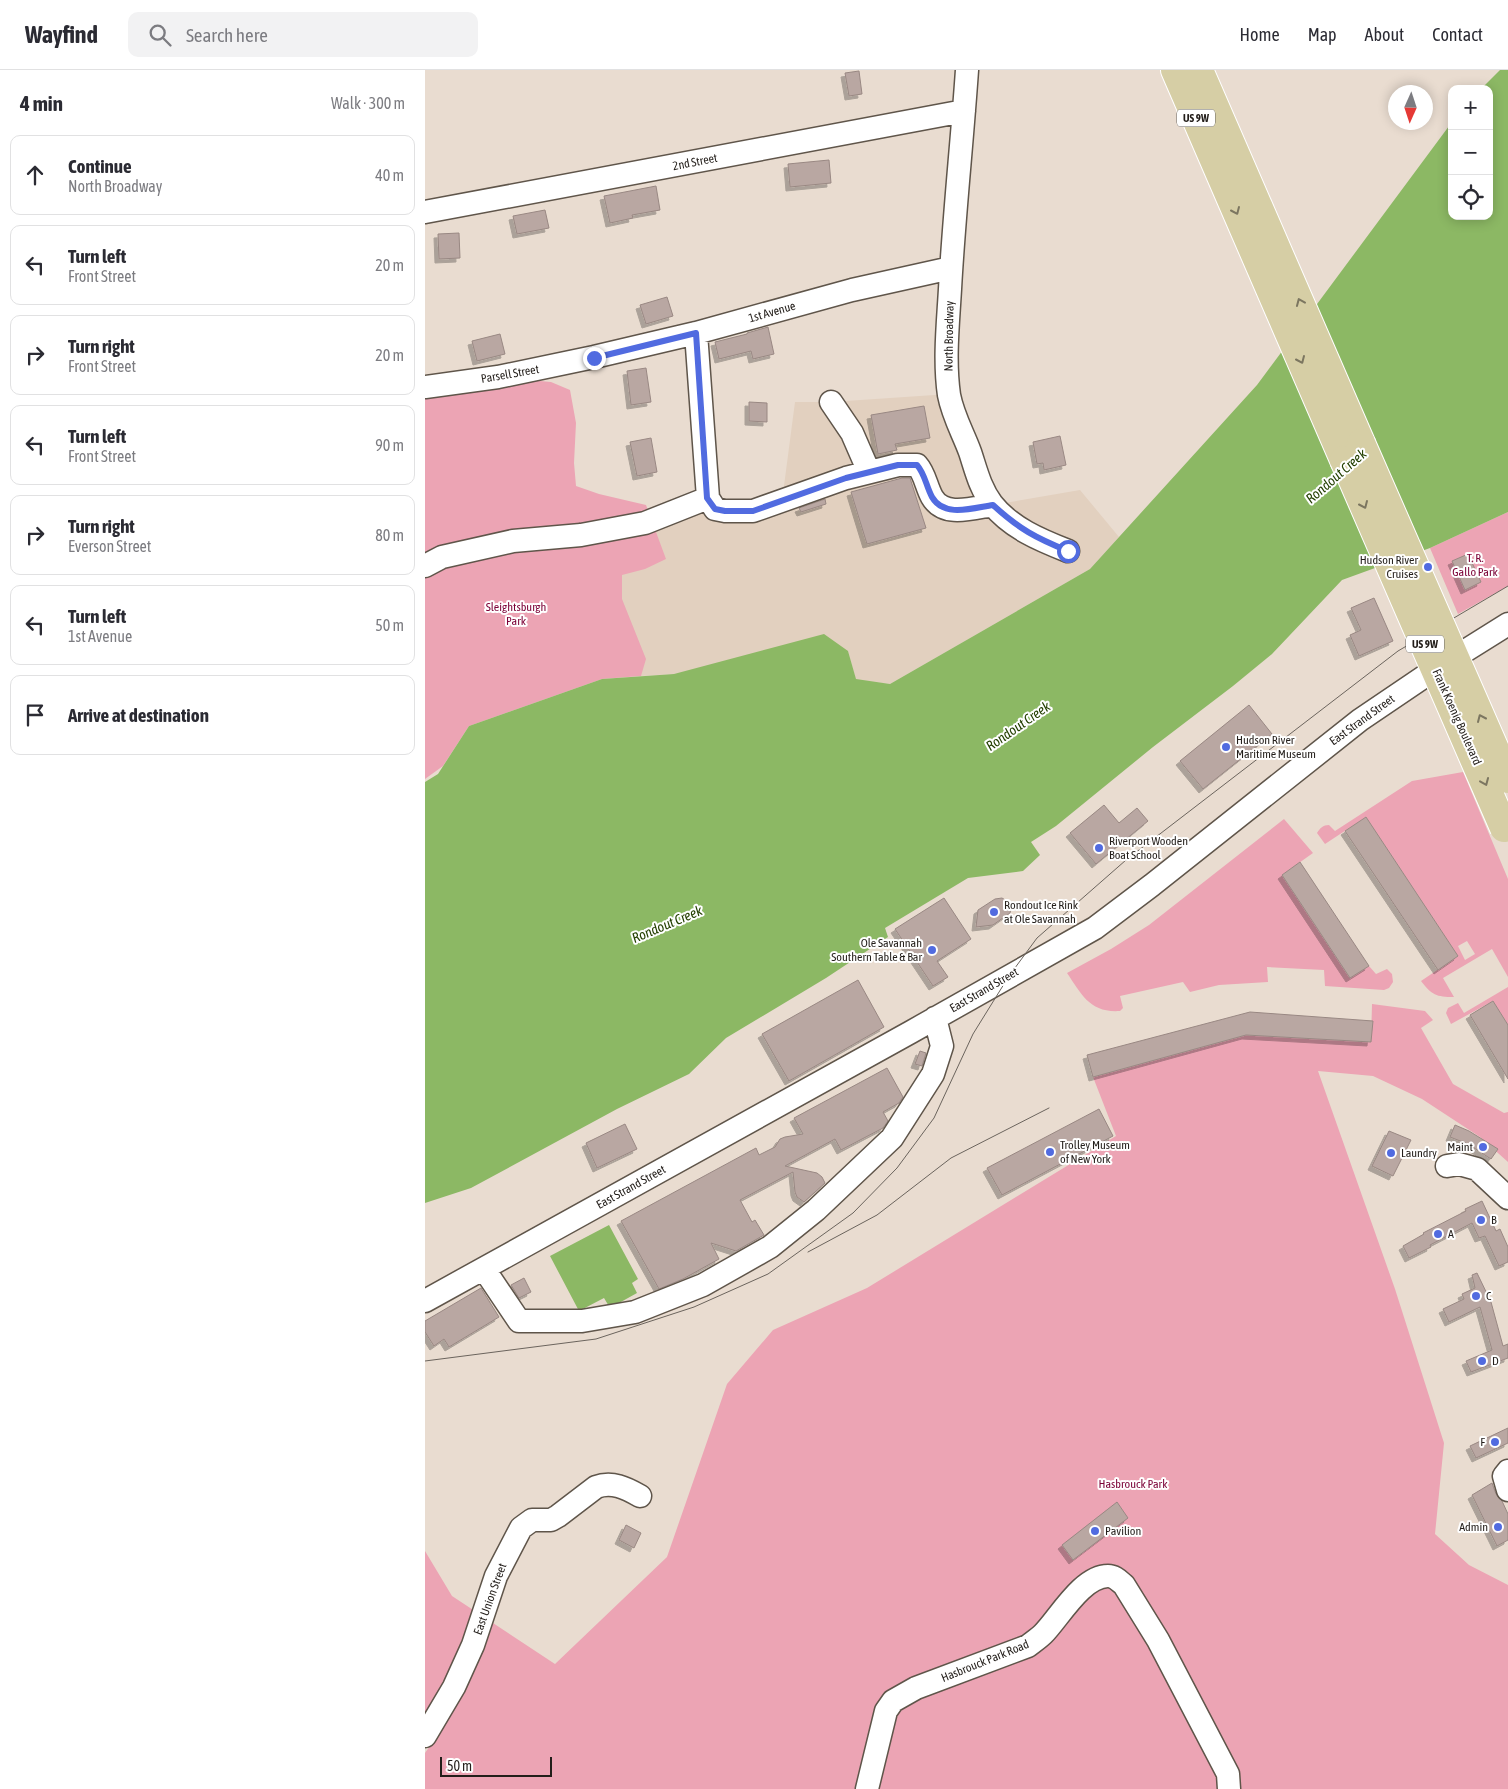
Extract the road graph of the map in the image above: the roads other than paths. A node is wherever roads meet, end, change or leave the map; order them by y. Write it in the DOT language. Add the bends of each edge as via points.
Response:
graph roads {
  1 [pos="967,70"];
  2 [pos="1175,70"];
  3 [pos="1199,70"];
  4 [pos="964,111"];
  5 [pos="1227,162"];
  6 [pos="425,212"];
  7 [pos="951,268"];
  8 [pos="696,333"];
  9 [pos="594,358"];
  10 [pos="425,387"];
  11 [pos="831,402"];
  12 [pos="1353,452"];
  13 [pos="869,472"];
  14 [pos="707,498"];
  15 [pos="993,505"];
  16 [pos="1068,551"];
  17 [pos="425,566"];
  18 [pos="1508,624"];
  19 [pos="1508,779"];
  20 [pos="1506,832"];
  21 [pos="935,1018"];
  22 [pos="1447,1166"];
  23 [pos="1508,1198"];
  24 [pos="484,1269"];
  25 [pos="425,1301"];
  26 [pos="1508,1471"];
  27 [pos="1508,1490"];
  28 [pos="640,1496"];
  29 [pos="425,1736"];
  30 [pos="867,1789"];
  31 [pos="1229,1789"];
  1 -- 4 [label="street, North Broadway"];
  2 -- 5 [label="main road, US 9W"];
  3 -- 5 [label="main road, US 9W"];
  4 -- 6 [label="street, 2nd Street"];
  4 -- 7 [label="street, North Broadway"];
  5 -- 12 [label="main road, US 9W"];
  7 -- 8 [label="street, 1st Avenue" via="852,290"];
  7 -- 15 [label="street, North Broadway" via="946,350 949,394 954,416 983,490"];
  8 -- 9 [label="street, 1st Avenue"];
  8 -- 14 [label="street"];
  9 -- 10 [label="street, Parsell Street"];
  11 -- 13 [label="street" via="852,433"];
  19 -- 12 [label="main road, Frank Koenig Boulevard / US 9W, one-way, bridge"];
  12 -- 20 [label="main road, Frank Koenig Boulevard / US 9W, one-way, bridge"];
  13 -- 14 [label="street" via="753,511 715,509"];
  13 -- 15 [label="street" via="898,465 917,465 940,506 962,510"];
  14 -- 17 [label="street" via="645,522 581,535 513,541 442,557"];
  15 -- 16 [label="street, North Broadway" via="1023,530"];
  18 -- 21 [label="street, East Strand Street" via="1360,720 1095,928"];
  21 -- 24 [label="street, East Strand Street"];
  21 -- 24 [label="street" via="942,1046 933,1074 892,1138 816,1210 769,1247 703,1286 635,1312 582,1321 519,1321"];
  22 -- 23 [label="street" via="1459,1164 1477,1169"];
  24 -- 25 [label="street, East Strand Street"];
  26 -- 27 [label="street" via="1504,1476"];
  28 -- 29 [label="street, East Union Street" via="616,1485 603,1485 551,1520 532,1520 521,1528 496,1576 473,1645 454,1687"];
  30 -- 31 [label="street, Hasbrouck Park Road" via="886,1711 893,1701 916,1688 1028,1646 1043,1634 1081,1588 1108,1576 1124,1585 1158,1640 1228,1774"];
}
